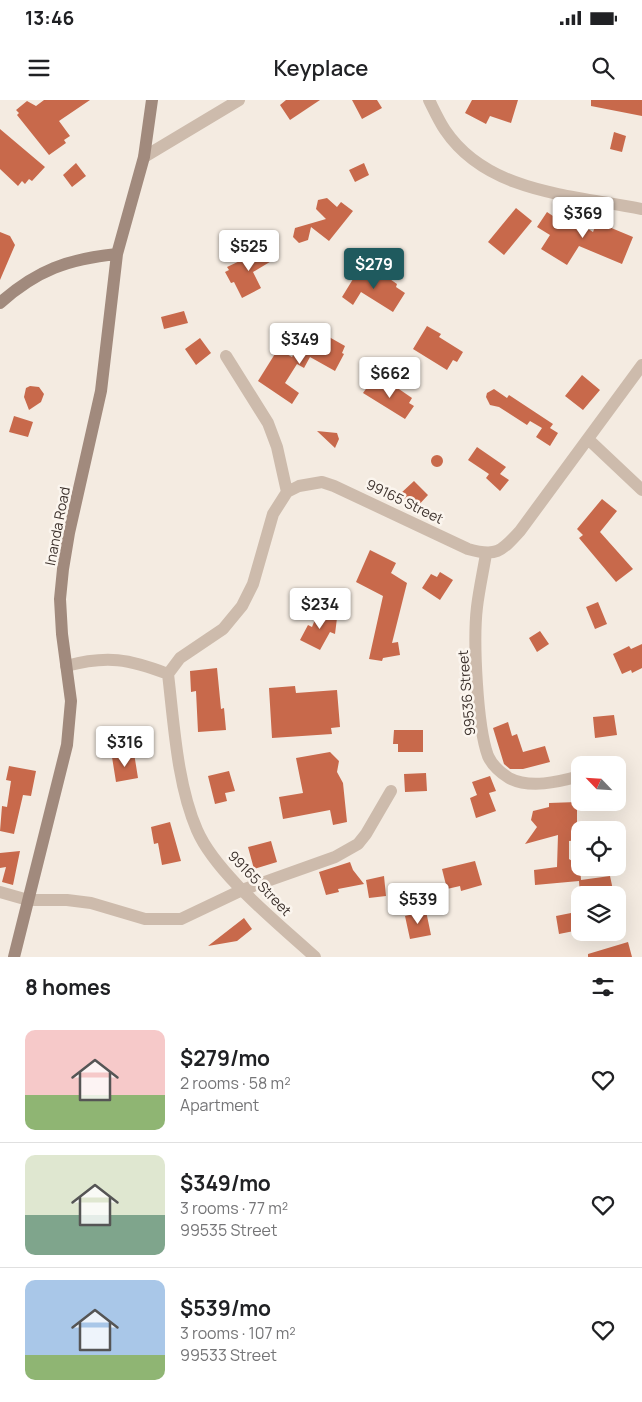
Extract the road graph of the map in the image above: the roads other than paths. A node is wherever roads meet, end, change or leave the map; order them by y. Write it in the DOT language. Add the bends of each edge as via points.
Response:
graph roads {
  1 [pos="152,100"];
  2 [pos="239,100"];
  3 [pos="429,100"];
  4 [pos="144,157"];
  5 [pos="642,209"];
  6 [pos="117,254"];
  7 [pos="0,304"];
  8 [pos="226,356"];
  9 [pos="642,365"];
  10 [pos="588,439"];
  11 [pos="642,490"];
  12 [pos="286,492"];
  13 [pos="486,554"];
  14 [pos="66,666"];
  15 [pos="168,674"];
  16 [pos="571,778"];
  17 [pos="391,791"];
  18 [pos="242,890"];
  19 [pos="0,892"];
  20 [pos="28,900"];
  21 [pos="14,957"];
  22 [pos="315,957"];
  1 -- 4 [label="street, Inanda Road"];
  2 -- 4 [label="street"];
  3 -- 5 [label="street" via="446,131 478,164 495,174 550,192"];
  4 -- 6 [label="street, Inanda Road"];
  6 -- 7 [label="street" via="58,264 28,281"];
  6 -- 14 [label="street, Inanda Road" via="101,391 63,570 60,599"];
  8 -- 12 [label="street" via="268,423"];
  9 -- 10 [label="street"];
  10 -- 11 [label="street"];
  10 -- 13 [label="street" via="520,532 506,547"];
  12 -- 13 [label="street, 99165 Street" via="322,482 468,549"];
  12 -- 15 [label="street" via="273,514 253,584 242,606 223,628 180,658"];
  13 -- 16 [label="street, 99536 Street" via="476,636 478,700 489,758 500,772 521,783"];
  14 -- 15 [label="street" via="92,660 136,662"];
  14 -- 20 [label="street, Inanda Road" via="71,701 67,745"];
  15 -- 18 [label="street, 99165 Street" via="175,738 188,808 208,849"];
  17 -- 18 [label="street" via="358,844 335,857"];
  18 -- 20 [label="street" via="181,919 167,920 145,918 91,903"];
  18 -- 22 [label="street, 99165 Street"];
  19 -- 20 [label="street"];
  20 -- 21 [label="street, Inanda Road"];
}
